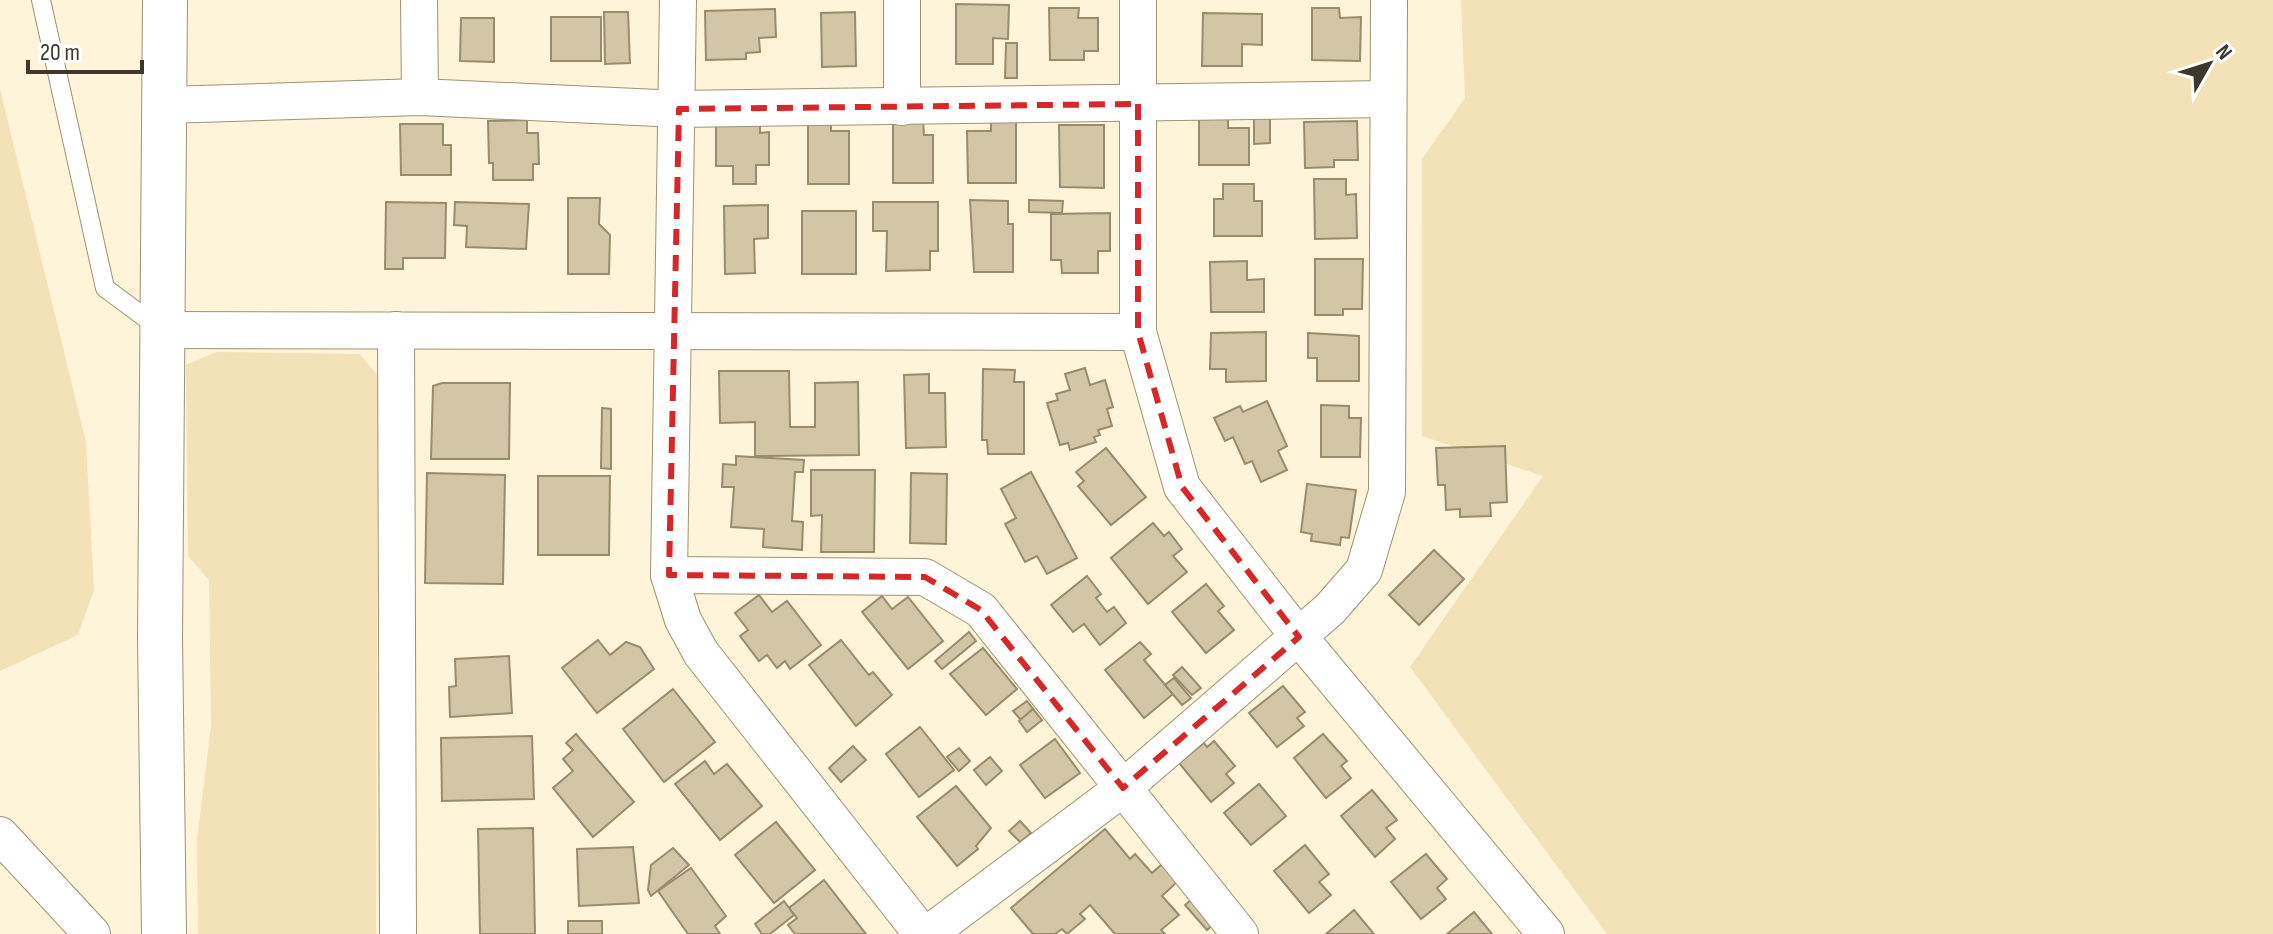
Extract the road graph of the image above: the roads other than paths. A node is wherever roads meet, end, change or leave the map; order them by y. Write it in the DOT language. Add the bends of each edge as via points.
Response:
graph roads {
  1 [pos="41,0"];
  2 [pos="165,0"];
  3 [pos="419,0"];
  4 [pos="678,0"];
  5 [pos="902,0"];
  6 [pos="1138,0"];
  7 [pos="1389,0"];
  8 [pos="420,97"];
  9 [pos="1388,99"];
  10 [pos="1138,104"];
  11 [pos="165,105"];
  12 [pos="902,107"];
  13 [pos="679,109"];
  14 [pos="162,330"];
  15 [pos="396,330"];
  16 [pos="670,332"];
  17 [pos="1138,332"];
  18 [pos="669,575"];
  19 [pos="1299,637"];
  20 [pos="1123,788"];
  21 [pos="0,835"];
  22 [pos="92,934"];
  23 [pos="164,934"];
  24 [pos="398,934"];
  25 [pos="922,934"];
  26 [pos="928,934"];
  27 [pos="1240,934"];
  28 [pos="1546,934"];
  1 -- 14 [label="lane" via="105,288"];
  2 -- 11 [label="street"];
  3 -- 8 [label="street"];
  4 -- 13 [label="street"];
  5 -- 12 [label="street"];
  6 -- 10 [label="street"];
  7 -- 9 [label="street"];
  8 -- 11 [label="street"];
  8 -- 13 [label="street"];
  9 -- 10 [label="street"];
  9 -- 19 [label="street" via="1387,492 1364,570"];
  10 -- 12 [label="street"];
  10 -- 17 [label="street"];
  11 -- 14 [label="street"];
  12 -- 13 [label="street"];
  13 -- 16 [label="street"];
  14 -- 15 [label="street"];
  14 -- 23 [label="street"];
  15 -- 16 [label="street"];
  15 -- 24 [label="street"];
  16 -- 17 [label="street"];
  16 -- 18 [label="street"];
  17 -- 19 [label="street" via="1182,487"];
  18 -- 20 [label="street" via="925,577 981,610"];
  18 -- 25 [label="street" via="683,620 701,653"];
  19 -- 20 [label="street"];
  19 -- 28 [label="street"];
  20 -- 26 [label="street"];
  20 -- 27 [label="street"];
  21 -- 22 [label="street"];
}
